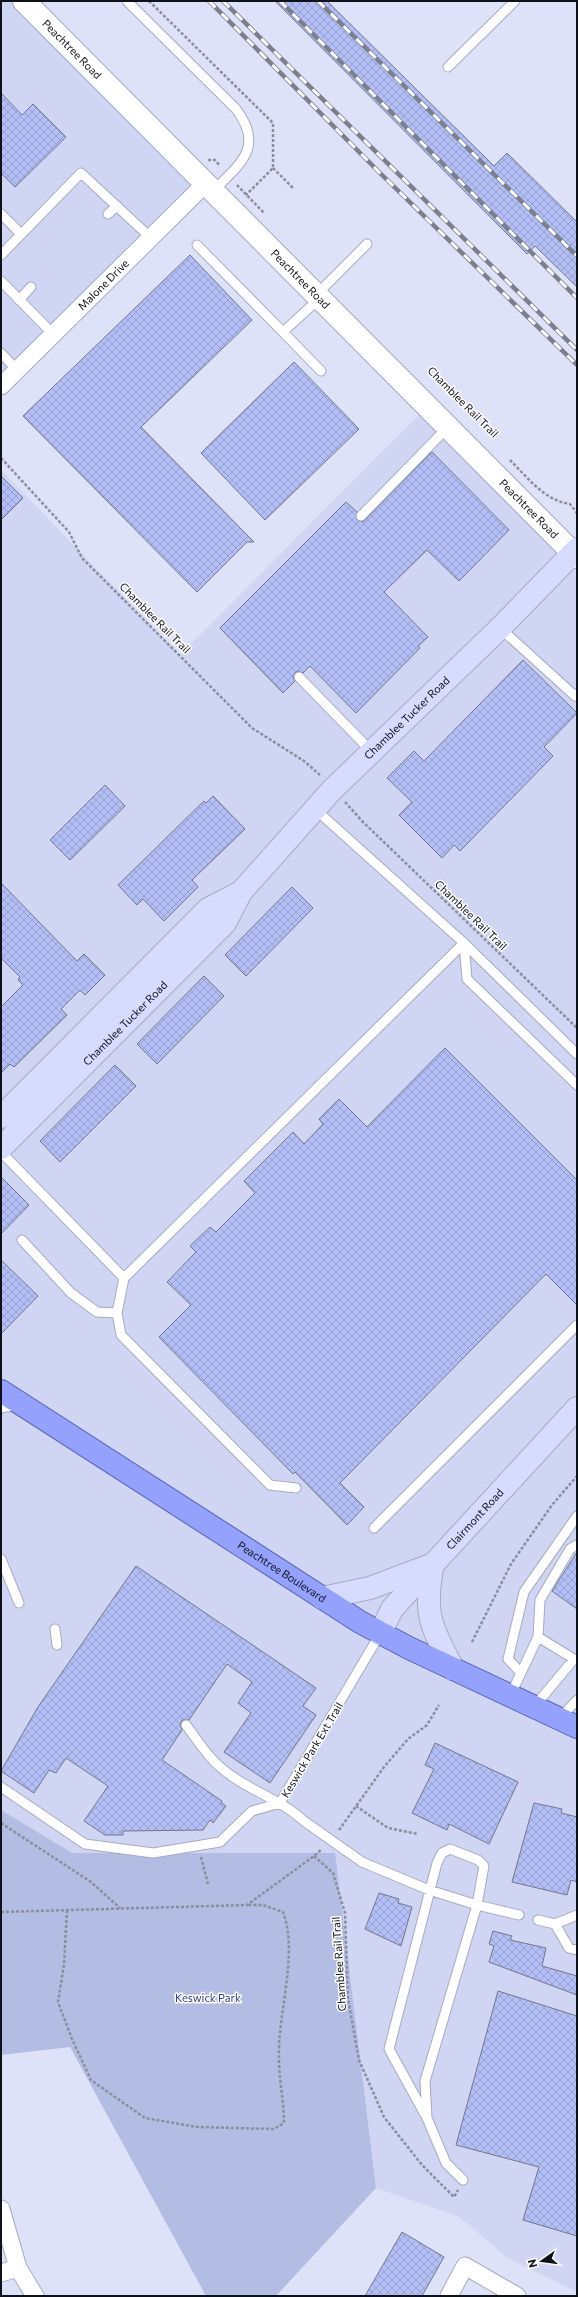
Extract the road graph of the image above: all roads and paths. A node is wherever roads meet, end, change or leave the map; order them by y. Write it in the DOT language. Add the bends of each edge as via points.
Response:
graph roads {
  1 [pos="24,1"];
  2 [pos="127,1"];
  3 [pos="515,1"];
  4 [pos="448,67"];
  5 [pos="273,168"];
  6 [pos="209,187"];
  7 [pos="294,189"];
  8 [pos="116,206"];
  9 [pos="1,214"];
  10 [pos="108,214"];
  11 [pos="21,234"];
  12 [pos="151,238"];
  13 [pos="367,244"];
  14 [pos="197,245"];
  15 [pos="1,254"];
  16 [pos="1,281"];
  17 [pos="32,287"];
  18 [pos="319,296"];
  19 [pos="19,300"];
  20 [pos="283,332"];
  21 [pos="54,335"];
  22 [pos="1,353"];
  23 [pos="18,371"];
  24 [pos="320,371"];
  25 [pos="1,386"];
  26 [pos="448,427"];
  27 [pos="505,455"];
  28 [pos="1,458"];
  29 [pos="577,513"];
  30 [pos="361,516"];
  31 [pos="576,553"];
  32 [pos="500,628"];
  33 [pos="299,677"];
  34 [pos="577,694"];
  35 [pos="372,752"];
  36 [pos="316,771"];
  37 [pos="316,809"];
  38 [pos="356,812"];
  39 [pos="241,892"];
  40 [pos="464,943"];
  41 [pos="577,1028"];
  42 [pos="577,1054"];
  43 [pos="577,1085"];
  44 [pos="1,1117"];
  45 [pos="1,1148"];
  46 [pos="1,1152"];
  47 [pos="22,1240"];
  48 [pos="124,1278"];
  49 [pos="116,1313"];
  50 [pos="577,1325"];
  51 [pos="1,1391"];
  52 [pos="11,1406"];
  53 [pos="577,1408"];
  54 [pos="577,1476"];
  55 [pos="296,1488"];
  56 [pos="577,1516"];
  57 [pos="374,1528"];
  58 [pos="577,1545"];
  59 [pos="1,1559"];
  60 [pos="435,1562"];
  61 [pos="322,1598"];
  62 [pos="19,1603"];
  63 [pos="55,1629"];
  64 [pos="380,1634"];
  65 [pos="538,1637"];
  66 [pos="472,1642"];
  67 [pos="57,1645"];
  68 [pos="576,1658"];
  69 [pos="453,1669"];
  70 [pos="521,1673"];
  71 [pos="510,1696"];
  72 [pos="577,1700"];
  73 [pos="439,1705"];
  74 [pos="534,1707"];
  75 [pos="568,1722"];
  76 [pos="186,1725"];
  77 [pos="1,1786"];
  78 [pos="280,1803"];
  79 [pos="356,1806"];
  80 [pos="1,1822"];
  81 [pos="338,1831"];
  82 [pos="418,1834"];
  83 [pos="324,1846"];
  84 [pos="314,1856"];
  85 [pos="201,1857"];
  86 [pos="208,1884"];
  87 [pos="429,1890"];
  88 [pos="247,1905"];
  89 [pos="477,1905"];
  90 [pos="120,1909"];
  91 [pos="67,1910"];
  92 [pos="1,1912"];
  93 [pos="519,1915"];
  94 [pos="577,1915"];
  95 [pos="538,1920"];
  96 [pos="556,1924"];
  97 [pos="577,1950"];
  98 [pos="427,2118"];
  99 [pos="463,2180"];
  100 [pos="1,2209"];
  101 [pos="18,2268"];
  102 [pos="1,2273"];
  103 [pos="514,2295"];
  104 [pos="35,2296"];
  105 [pos="449,2296"];
  1 -- 6 [label="street, Peachtree Road"];
  2 -- 6 [label="lane" via="236,110 246,126 248,152"];
  3 -- 4 [label="lane"];
  5 -- 7 [label="path"];
  6 -- 12 [label="street, Malone Drive"];
  6 -- 18 [label="street, Peachtree Road"];
  8 -- 10 [label="lane"];
  8 -- 11 [label="lane" via="81,173"];
  8 -- 12 [label="lane"];
  9 -- 11 [label="lane"];
  11 -- 15 [label="lane"];
  12 -- 21 [label="street, Malone Drive"];
  13 -- 18 [label="lane"];
  14 -- 20 [label="lane"];
  16 -- 19 [label="lane"];
  17 -- 19 [label="lane"];
  18 -- 20 [label="lane"];
  18 -- 26 [label="street, Peachtree Road"];
  19 -- 21 [label="lane"];
  20 -- 24 [label="lane"];
  21 -- 23 [label="street, Malone Drive"];
  22 -- 23 [label="lane"];
  23 -- 25 [label="street, Malone Drive"];
  26 -- 30 [label="lane"];
  26 -- 31 [label="street, Peachtree Road"];
  27 -- 29 [label="path" via="538,488 561,503 570,504"];
  28 -- 36 [label="path, Chamblee Rail Trail" via="69,532 82,558 252,728"];
  31 -- 32 [label="main road, Chamblee Tucker Road"];
  32 -- 34 [label="lane" via="575,696"];
  32 -- 35 [label="main road, Chamblee Tucker Road"];
  33 -- 35 [label="lane"];
  35 -- 37 [label="main road, Chamblee Tucker Road"];
  37 -- 39 [label="main road, Chamblee Tucker Road"];
  37 -- 40 [label="lane"];
  38 -- 41 [label="path, Chamblee Rail Trail" via="362,821"];
  39 -- 44 [label="main road, Chamblee Tucker Road" via="208,909"];
  39 -- 45 [label="main road, Chamblee Tucker Road" via="225,923"];
  40 -- 42 [label="lane"];
  40 -- 43 [label="lane" via="467,979"];
  40 -- 48 [label="lane"];
  46 -- 48 [label="lane"];
  47 -- 49 [label="lane" via="71,1293 97,1312"];
  48 -- 49 [label="lane"];
  49 -- 55 [label="lane" via="121,1335 270,1485"];
  50 -- 57 [label="lane"];
  51 -- 52 [label="highway, Peachtree Boulevard"];
  52 -- 61 [label="highway, Peachtree Boulevard"];
  53 -- 60 [label="main road, Clairmont Road"];
  54 -- 66 [label="path" via="552,1505 511,1564"];
  56 -- 70 [label="lane" via="524,1592 508,1659"];
  58 -- 65 [label="lane" via="570,1549 540,1600"];
  59 -- 62 [label="lane"];
  60 -- 61 [label="main road" via="370,1588"];
  60 -- 64 [label="main road, Clairmont Road" via="392,1609"];
  60 -- 69 [label="main road" via="428,1609 432,1628"];
  61 -- 64 [label="highway, Peachtree Boulevard"];
  63 -- 67 [label="lane"];
  64 -- 69 [label="highway, Peachtree Boulevard"];
  64 -- 78 [label="lane, Keswick Park Ext Trail"];
  65 -- 68 [label="lane"];
  65 -- 70 [label="lane"];
  68 -- 74 [label="lane"];
  69 -- 71 [label="highway, Peachtree Boulevard"];
  70 -- 71 [label="lane"];
  71 -- 74 [label="highway, Peachtree Boulevard"];
  72 -- 75 [label="lane"];
  73 -- 79 [label="path" via="427,1725 408,1739"];
  74 -- 75 [label="highway, Peachtree Boulevard"];
  76 -- 78 [label="lane" via="218,1766 252,1789"];
  77 -- 78 [label="lane, Keswick Park Ext Trail" via="85,1844 153,1853 220,1842 252,1811"];
  78 -- 87 [label="lane, bridge" via="362,1862"];
  79 -- 81 [label="path"];
  79 -- 82 [label="path" via="388,1828"];
  80 -- 90 [label="path" via="91,1882"];
  83 -- 84 [label="path"];
  84 -- 88 [label="path"];
  84 -- 99 [label="path, Chamblee Rail Trail" via="333,1873 344,1913 348,1999 359,2060 384,2117 422,2165 454,2196"];
  85 -- 86 [label="path"];
  87 -- 89 [label="lane"];
  87 -- 89 [label="lane" via="442,1853 450,1849 478,1860 484,1866"];
  87 -- 98 [label="lane" via="420,1936 389,2049"];
  88 -- 90 [label="path"];
  88 -- 91 [label="path" via="264,1905 283,1912 287,1923 288,1951 278,2058 284,2123 274,2129 197,2127 145,2118 91,2080 58,2002 64,1965"];
  89 -- 93 [label="lane"];
  89 -- 98 [label="lane" via="425,2081"];
  90 -- 91 [label="path"];
  91 -- 92 [label="path"];
  94 -- 96 [label="lane"];
  95 -- 96 [label="lane"];
  96 -- 97 [label="lane" via="569,1948"];
  98 -- 99 [label="lane" via="446,2163"];
  100 -- 101 [label="street"];
  101 -- 102 [label="street"];
  101 -- 104 [label="street"];
  103 -- 105 [label="street" via="465,2266"];
}
